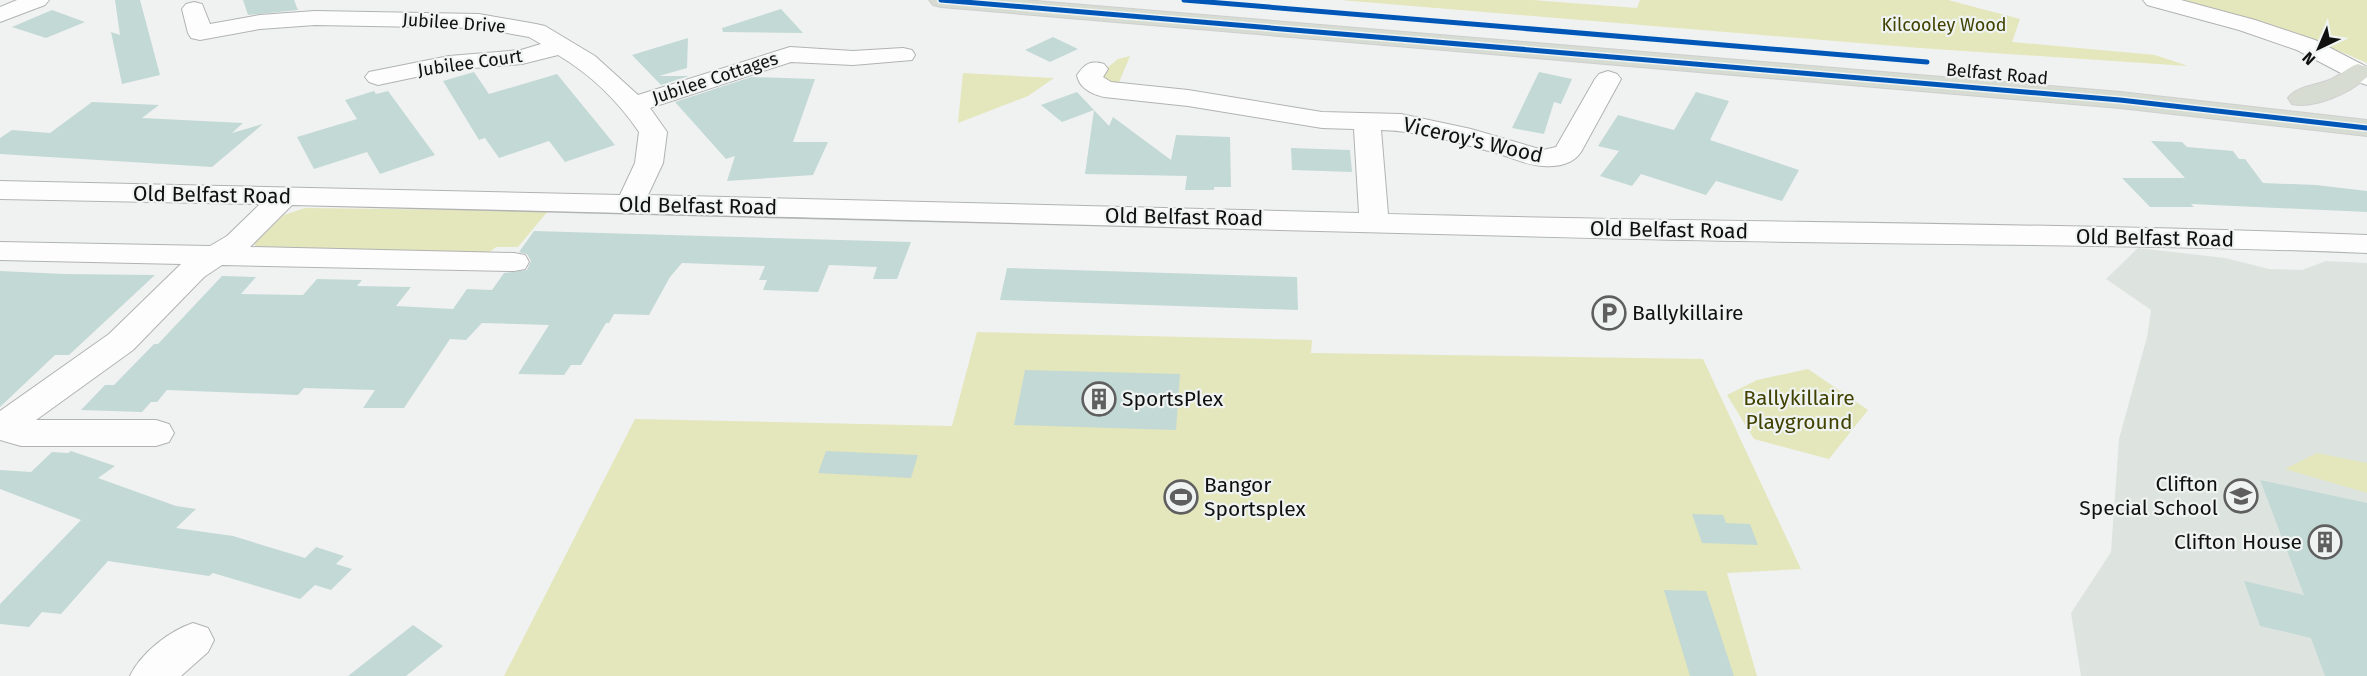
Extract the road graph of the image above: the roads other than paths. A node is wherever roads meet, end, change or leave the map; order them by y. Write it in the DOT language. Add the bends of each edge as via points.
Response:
graph roads {
  1 [pos="37,0"];
  2 [pos="941,0"];
  3 [pos="1184,0"];
  4 [pos="2155,0"];
  5 [pos="194,9"];
  6 [pos="0,15"];
  7 [pos="563,46"];
  8 [pos="903,55"];
  9 [pos="1095,69"];
  10 [pos="2362,75"];
  11 [pos="378,77"];
  12 [pos="1608,79"];
  13 [pos="2301,98"];
  14 [pos="634,105"];
  15 [pos="2367,107"];
  16 [pos="1367,123"];
  17 [pos="2367,128"];
  18 [pos="0,190"];
  19 [pos="284,197"];
  20 [pos="630,204"];
  21 [pos="1374,221"];
  22 [pos="2367,244"];
  23 [pos="0,251"];
  24 [pos="218,256"];
  25 [pos="514,262"];
  26 [pos="156,433"];
  27 [pos="193,640"];
  28 [pos="151,676"];
  1 -- 6 [label="street"];
  2 -- 17 [label="highway, Belfast Road" via="2120,100"];
  3 -- 13 [label="highway, Belfast Road" via="1987,67"];
  4 -- 10 [label="street" via="2306,45"];
  5 -- 7 [label="street, Jubilee Drive" via="200,33 260,22 315,18 468,21 536,31"];
  7 -- 11 [label="street, Jubilee Court" via="522,57 449,63"];
  7 -- 14 [label="street, Jubilee Drive" via="586,61"];
  8 -- 14 [label="street, Jubilee Cottages" via="853,58 790,54"];
  9 -- 16 [label="street, Viceroy's Wood" via="1091,81 1104,89 1157,106 1243,106 1322,120"];
  10 -- 13 [label="highway"];
  12 -- 16 [label="street, Viceroy's Wood" via="1567,152 1558,157 1542,158 1401,122"];
  13 -- 15 [label="highway, Belfast Road"];
  14 -- 20 [label="street, Jubilee Drive" via="653,132 649,163"];
  16 -- 21 [label="street"];
  18 -- 19 [label="street, Old Belfast Road"];
  19 -- 20 [label="street, Old Belfast Road"];
  19 -- 24 [label="street"];
  20 -- 21 [label="street, Old Belfast Road"];
  21 -- 22 [label="street, Old Belfast Road"];
  23 -- 24 [label="street"];
  24 -- 25 [label="street"];
  24 -- 26 [label="street" via="193,270 121,342 1,429 21,433"];
  27 -- 28 [label="street"];
}
